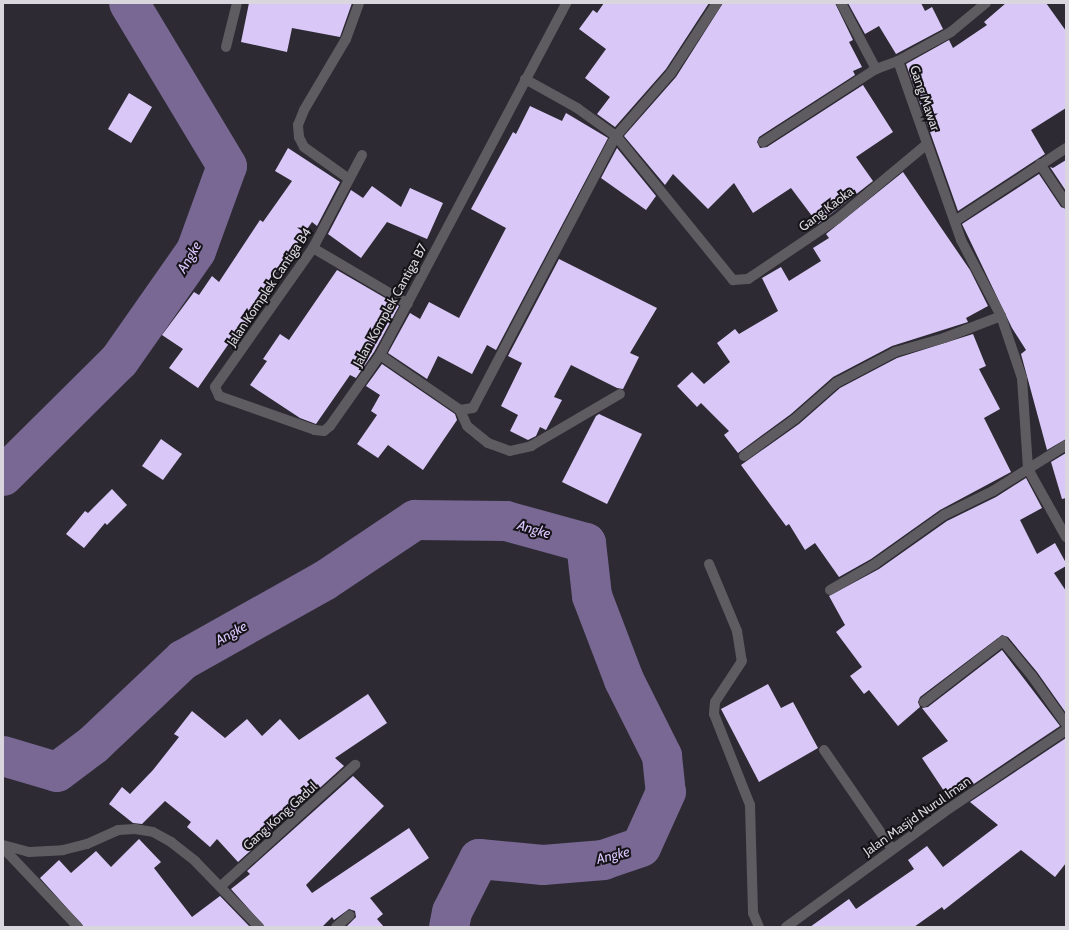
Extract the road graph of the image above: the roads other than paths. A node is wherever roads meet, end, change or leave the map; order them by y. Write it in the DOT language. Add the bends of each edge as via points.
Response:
graph roads {
  1 [pos="237,3"];
  2 [pos="359,3"];
  3 [pos="566,3"];
  4 [pos="717,3"];
  5 [pos="841,3"];
  6 [pos="986,3"];
  7 [pos="226,47"];
  8 [pos="898,61"];
  9 [pos="876,69"];
  10 [pos="525,79"];
  11 [pos="616,136"];
  12 [pos="763,142"];
  13 [pos="927,144"];
  14 [pos="1066,148"];
  15 [pos="362,155"];
  16 [pos="1040,164"];
  17 [pos="349,179"];
  18 [pos="1066,203"];
  19 [pos="955,221"];
  20 [pos="314,248"];
  21 [pos="408,304"];
  22 [pos="1001,316"];
  23 [pos="380,354"];
  24 [pos="215,388"];
  25 [pos="620,394"];
  26 [pos="460,410"];
  27 [pos="1066,445"];
  28 [pos="744,456"];
  29 [pos="1028,469"];
  30 [pos="1066,537"];
  31 [pos="709,564"];
  32 [pos="830,590"];
  33 [pos="924,702"];
  34 [pos="1066,724"];
  35 [pos="1066,730"];
  36 [pos="824,750"];
  37 [pos="355,765"];
  38 [pos="3,847"];
  39 [pos="892,849"];
  40 [pos="221,886"];
  41 [pos="350,914"];
  42 [pos="78,927"];
  43 [pos="259,927"];
  44 [pos="336,927"];
  45 [pos="760,927"];
  46 [pos="786,927"];
  1 -- 7 [label="street"];
  2 -- 17 [label="street" via="346,40 304,110 298,126 299,138 304,147"];
  3 -- 10 [label="street, Jalan Komplek Cantiga B7"];
  4 -- 11 [label="street" via="671,73"];
  5 -- 9 [label="street"];
  6 -- 8 [label="street, Gang Mawar" via="951,32"];
  8 -- 9 [label="street"];
  8 -- 13 [label="street, Gang Mawar"];
  9 -- 12 [label="street"];
  10 -- 11 [label="street" via="577,108"];
  10 -- 21 [label="street, Jalan Komplek Cantiga B7"];
  11 -- 13 [label="street, Gang Kaoka" via="733,280 748,279 837,219"];
  11 -- 26 [label="street" via="478,400 472,408"];
  13 -- 19 [label="street, Gang Mawar"];
  14 -- 16 [label="street"];
  15 -- 17 [label="street, Jalan Komplek Cantiga B4"];
  16 -- 18 [label="street"];
  16 -- 19 [label="street"];
  17 -- 20 [label="street, Jalan Komplek Cantiga B4"];
  19 -- 22 [label="street" via="960,240"];
  20 -- 21 [label="street"];
  20 -- 24 [label="street, Jalan Komplek Cantiga B4"];
  21 -- 23 [label="street, Jalan Komplek Cantiga B7"];
  22 -- 28 [label="street" via="944,338 895,352 836,383 795,419"];
  22 -- 29 [label="street" via="1022,378"];
  23 -- 24 [label="street, Jalan Komplek Cantiga B7" via="324,431 218,396"];
  23 -- 26 [label="street"];
  25 -- 26 [label="street" via="531,446 510,450 488,443 467,426"];
  27 -- 29 [label="street"];
  29 -- 30 [label="street"];
  29 -- 32 [label="street" via="993,491 944,515 875,564"];
  31 -- 45 [label="street" via="737,631 742,661 715,702 714,714 750,805 753,913"];
  33 -- 34 [label="street" via="1003,642"];
  35 -- 39 [label="street, Jalan Masjid Nurul Iman"];
  36 -- 39 [label="street"];
  37 -- 40 [label="street, Gang Kong Gadul"];
  38 -- 40 [label="street" via="29,852 63,850 87,844 118,830 153,832 171,842"];
  38 -- 42 [label="street"];
  39 -- 46 [label="street, Jalan Masjid Nurul Iman"];
  40 -- 43 [label="street"];
  41 -- 44 [label="street"];
}
